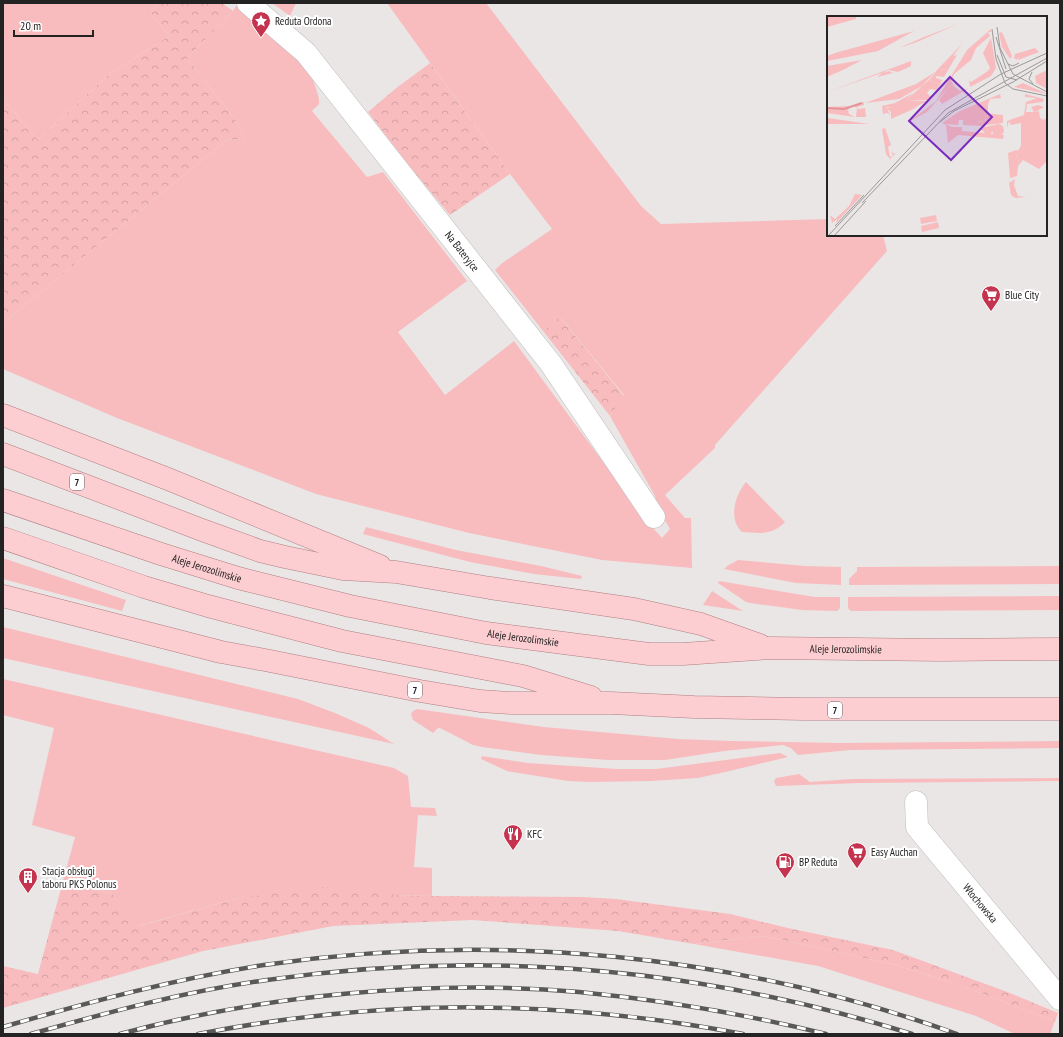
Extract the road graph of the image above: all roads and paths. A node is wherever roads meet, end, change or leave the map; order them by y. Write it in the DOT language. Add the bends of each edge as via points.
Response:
graph roads {
  1 [pos="248,3"];
  2 [pos="3,415"];
  3 [pos="3,454"];
  4 [pos="3,500"];
  5 [pos="654,517"];
  6 [pos="3,538"];
  7 [pos="396,572"];
  8 [pos="3,596"];
  9 [pos="769,648"];
  10 [pos="1060,649"];
  11 [pos="611,703"];
  12 [pos="1060,709"];
  13 [pos="916,802"];
  14 [pos="1060,998"];
  1 -- 5 [label="street, Na Bateryjce" via="306,53 551,364"];
  2 -- 7 [label="main road"];
  3 -- 7 [label="main road, 7" via="260,551 343,569"];
  4 -- 9 [label="main road, Aleje Jerozolimskie" via="238,578 320,599 486,633 648,654"];
  6 -- 11 [label="main road" via="144,587 215,608 342,640 529,678"];
  7 -- 9 [label="main road, 7" via="634,609 701,624"];
  8 -- 11 [label="main road, 7" via="221,652 420,691 487,702"];
  9 -- 10 [label="main road, Aleje Jerozolimskie / 7"];
  11 -- 12 [label="main road, 7" via="796,709"];
  13 -- 14 [label="street, Włochowska" via="916,827"];
}
